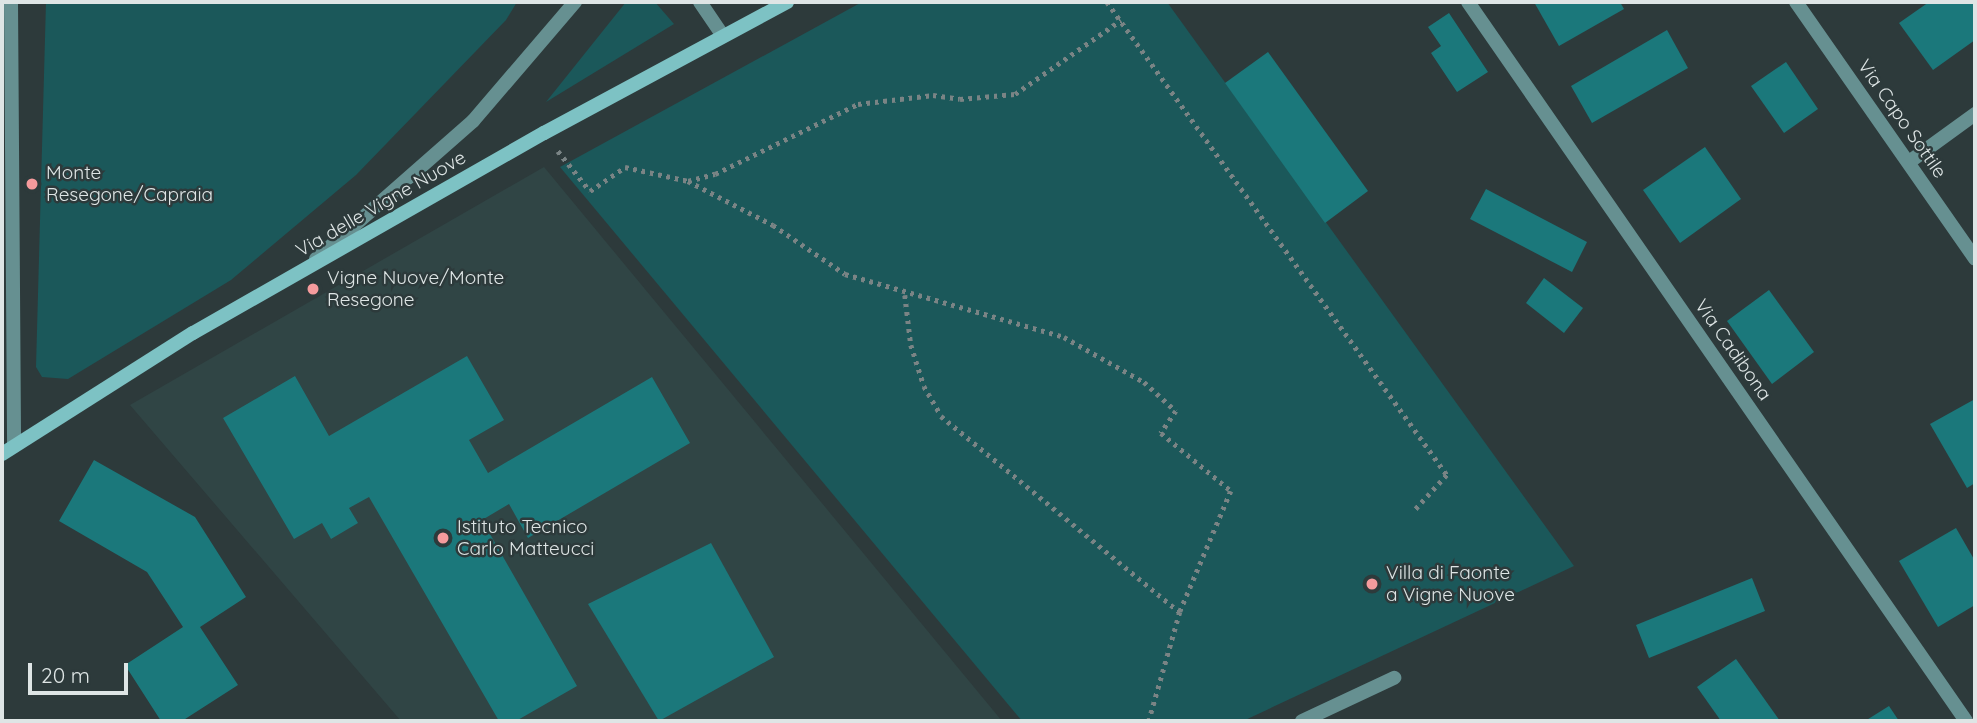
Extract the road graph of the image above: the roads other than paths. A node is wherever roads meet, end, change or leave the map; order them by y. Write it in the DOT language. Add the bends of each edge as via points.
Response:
graph roads {
  1 [pos="11,2"];
  2 [pos="575,2"];
  3 [pos="700,2"];
  4 [pos="787,2"];
  5 [pos="1468,2"];
  6 [pos="1796,2"];
  7 [pos="723,36"];
  8 [pos="1975,114"];
  9 [pos="1909,162"];
  10 [pos="1975,259"];
  11 [pos="301,273"];
  12 [pos="8,360"];
  13 [pos="8,450"];
  14 [pos="1394,678"];
  15 [pos="1302,721"];
  16 [pos="1966,721"];
  1 -- 12 [label="street"];
  2 -- 11 [label="street" via="473,121"];
  3 -- 7 [label="street"];
  4 -- 7 [label="street, Via delle Vigne Nuove"];
  5 -- 16 [label="street, Via Cadibona"];
  6 -- 9 [label="street, Via Capo Sottile"];
  7 -- 11 [label="street, Via delle Vigne Nuove"];
  8 -- 9 [label="street"];
  9 -- 10 [label="street, Via Capo Sottile"];
  11 -- 13 [label="street, Via delle Vigne Nuove" via="183,339"];
  12 -- 13 [label="street"];
  14 -- 15 [label="street"];
}
